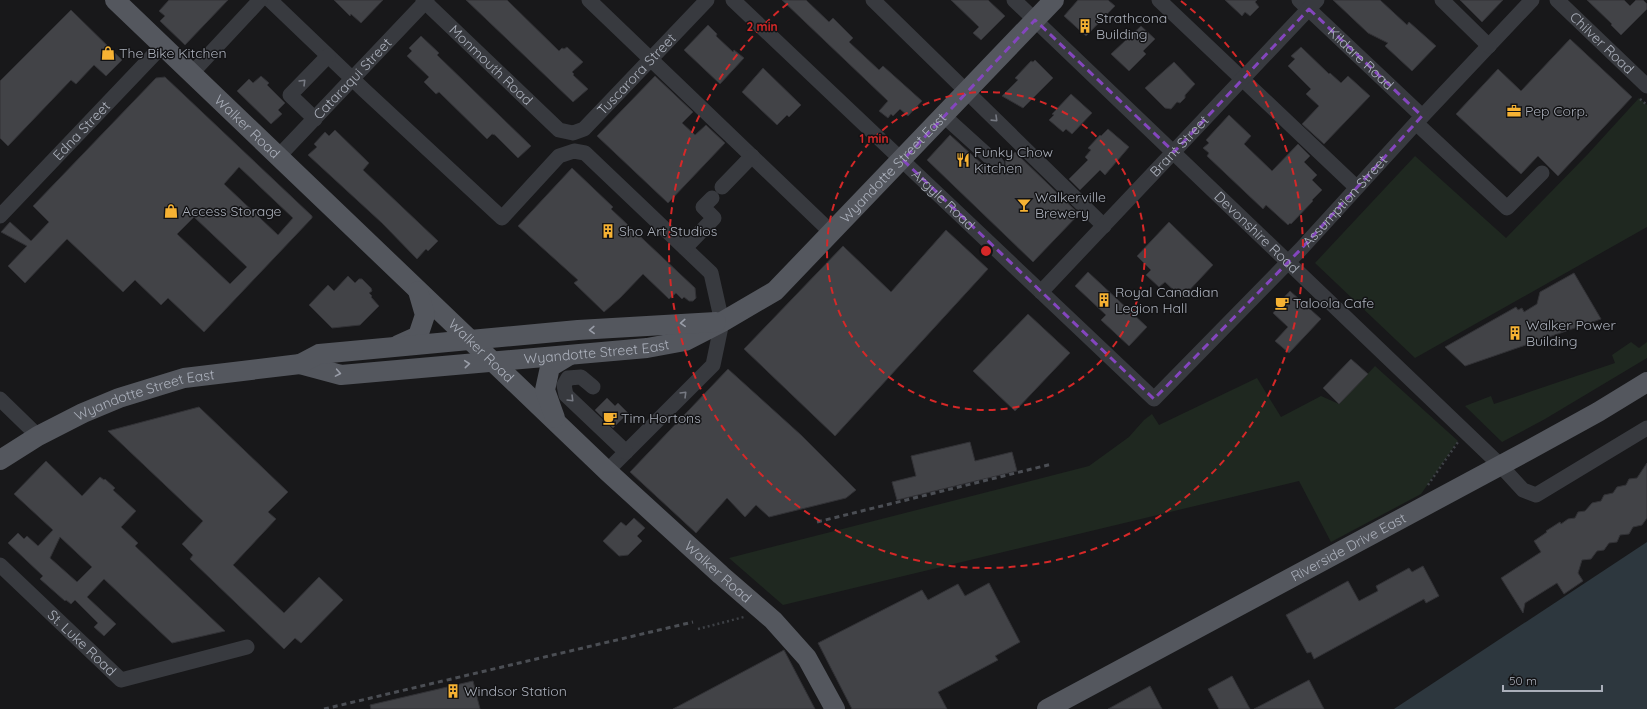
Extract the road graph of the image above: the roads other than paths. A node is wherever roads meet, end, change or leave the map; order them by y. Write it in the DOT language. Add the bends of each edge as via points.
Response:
graph roads {
  1 [pos="115,0"];
  2 [pos="260,0"];
  3 [pos="270,0"];
  4 [pos="589,0"];
  5 [pos="707,0"];
  6 [pos="733,0"];
  7 [pos="873,0"];
  8 [pos="1014,0"];
  9 [pos="1054,0"];
  10 [pos="1159,0"];
  11 [pos="1442,0"];
  12 [pos="1532,0"];
  13 [pos="1556,0"];
  14 [pos="425,1"];
  15 [pos="1308,3"];
  16 [pos="1035,20"];
  17 [pos="163,45"];
  18 [pos="1489,46"];
  19 [pos="328,56"];
  20 [pos="651,59"];
  21 [pos="192,73"];
  22 [pos="352,79"];
  23 [pos="1242,79"];
  24 [pos="968,92"];
  25 [pos="1643,92"];
  26 [pos="944,116"];
  27 [pos="315,119"];
  28 [pos="1419,120"];
  29 [pos="560,130"];
  30 [pos="1174,152"];
  31 [pos="752,156"];
  32 [pos="278,157"];
  33 [pos="903,160"];
  34 [pos="997,164"];
  35 [pos="1542,173"];
  36 [pos="722,187"];
  37 [pos="1356,187"];
  38 [pos="712,198"];
  39 [pos="0,216"];
  40 [pos="1104,226"];
  41 [pos="832,233"];
  42 [pos="685,248"];
  43 [pos="1288,262"];
  44 [pos="418,291"];
  45 [pos="1042,292"];
  46 [pos="722,322"];
  47 [pos="470,340"];
  48 [pos="392,347"];
  49 [pos="570,355"];
  50 [pos="493,362"];
  51 [pos="300,364"];
  52 [pos="1647,382"];
  53 [pos="593,387"];
  54 [pos="0,399"];
  55 [pos="1154,399"];
  56 [pos="556,422"];
  57 [pos="1647,428"];
  58 [pos="38,436"];
  59 [pos="626,452"];
  60 [pos="0,460"];
  61 [pos="1500,465"];
  62 [pos="607,471"];
  63 [pos="0,566"];
  64 [pos="247,647"];
  65 [pos="835,709"];
  66 [pos="1047,709"];
  1 -- 17 [label="main road, Walker Road"];
  2 -- 21 [label="street"];
  3 -- 19 [label="street"];
  4 -- 20 [label="street"];
  5 -- 20 [label="street, Tuscarora Street"];
  6 -- 33 [label="street, Argyle Road"];
  7 -- 24 [label="street"];
  8 -- 16 [label="street, Devonshire Road"];
  9 -- 16 [label="main road, Wyandotte Street East"];
  10 -- 23 [label="street"];
  11 -- 18 [label="street"];
  12 -- 18 [label="street, Assumption Street"];
  13 -- 25 [label="street, Chilver Road"];
  14 -- 22 [label="street, Cataraqui Street"];
  14 -- 29 [label="street, Monmouth Road"];
  15 -- 23 [label="street, Brant Street"];
  15 -- 28 [label="street, Kildare Road"];
  16 -- 24 [label="main road, Wyandotte Street East"];
  16 -- 30 [label="street, Devonshire Road"];
  17 -- 21 [label="main road, Walker Road"];
  17 -- 39 [label="street, Edna Street"];
  18 -- 28 [label="street, Assumption Street"];
  19 -- 22 [label="street"];
  27 -- 19 [label="street, one-way" via="290,95"];
  20 -- 29 [label="street, Tuscarora Street" via="584,129 573,133"];
  20 -- 31 [label="street"];
  21 -- 32 [label="main road, Walker Road"];
  22 -- 27 [label="street, Cataraqui Street"];
  22 -- 42 [label="street" via="502,218 559,156 574,151 585,153"];
  23 -- 30 [label="street, Brant Street"];
  23 -- 37 [label="street"];
  24 -- 26 [label="main road, Wyandotte Street East"];
  24 -- 40 [label="street, one-way"];
  26 -- 33 [label="main road, Wyandotte Street East"];
  26 -- 34 [label="street"];
  27 -- 32 [label="street, Cataraqui Street"];
  28 -- 35 [label="street, Kildare Road" via="1507,208"];
  28 -- 37 [label="street, Assumption Street"];
  30 -- 40 [label="street, Brant Street"];
  30 -- 43 [label="street, Devonshire Road"];
  31 -- 36 [label="street"];
  31 -- 41 [label="street"];
  32 -- 44 [label="main road, Walker Road"];
  33 -- 41 [label="main road, Wyandotte Street East"];
  33 -- 45 [label="street, Argyle Road"];
  37 -- 43 [label="street, Assumption Street"];
  38 -- 42 [label="street" via="703,207 714,218"];
  40 -- 45 [label="street, Brant Street"];
  41 -- 46 [label="main road, Wyandotte Street East" via="775,291"];
  42 -- 46 [label="street" via="711,273"];
  43 -- 55 [label="street, Assumption Street"];
  43 -- 61 [label="street, Devonshire Road"];
  44 -- 47 [label="main road, Walker Road"];
  44 -- 48 [label="main road" via="425,315 418,336"];
  45 -- 55 [label="street, Argyle Road"];
  46 -- 47 [label="main road, Wyandotte Street East, one-way" via="578,330"];
  46 -- 49 [label="main road, Wyandotte Street East" via="685,341 647,348"];
  59 -- 46 [label="street, one-way" via="713,365"];
  47 -- 48 [label="main road, Wyandotte Street East"];
  47 -- 50 [label="main road, Walker Road"];
  48 -- 51 [label="main road, Wyandotte Street East" via="320,354"];
  49 -- 50 [label="main road, Wyandotte Street East"];
  49 -- 56 [label="main road" via="550,367 547,379 545,390"];
  51 -- 50 [label="main road, Wyandotte Street East, one-way" via="341,375"];
  50 -- 56 [label="main road, Walker Road"];
  51 -- 58 [label="main road, Wyandotte Street East" via="184,378 119,398"];
  52 -- 61 [label="main road, Riverside Drive East" via="1598,412"];
  53 -- 59 [label="street, one-way" via="581,377 568,378 564,385 566,394"];
  54 -- 58 [label="street"];
  56 -- 62 [label="main road, Walker Road"];
  57 -- 61 [label="street, Devonshire Road" via="1536,495 1523,490"];
  58 -- 60 [label="main road, Wyandotte Street East"];
  59 -- 62 [label="street"];
  61 -- 66 [label="main road, Riverside Drive East"];
  62 -- 65 [label="main road, Walker Road" via="780,627 807,658"];
  63 -- 64 [label="street, St. Luke Road" via="121,680"];
}
